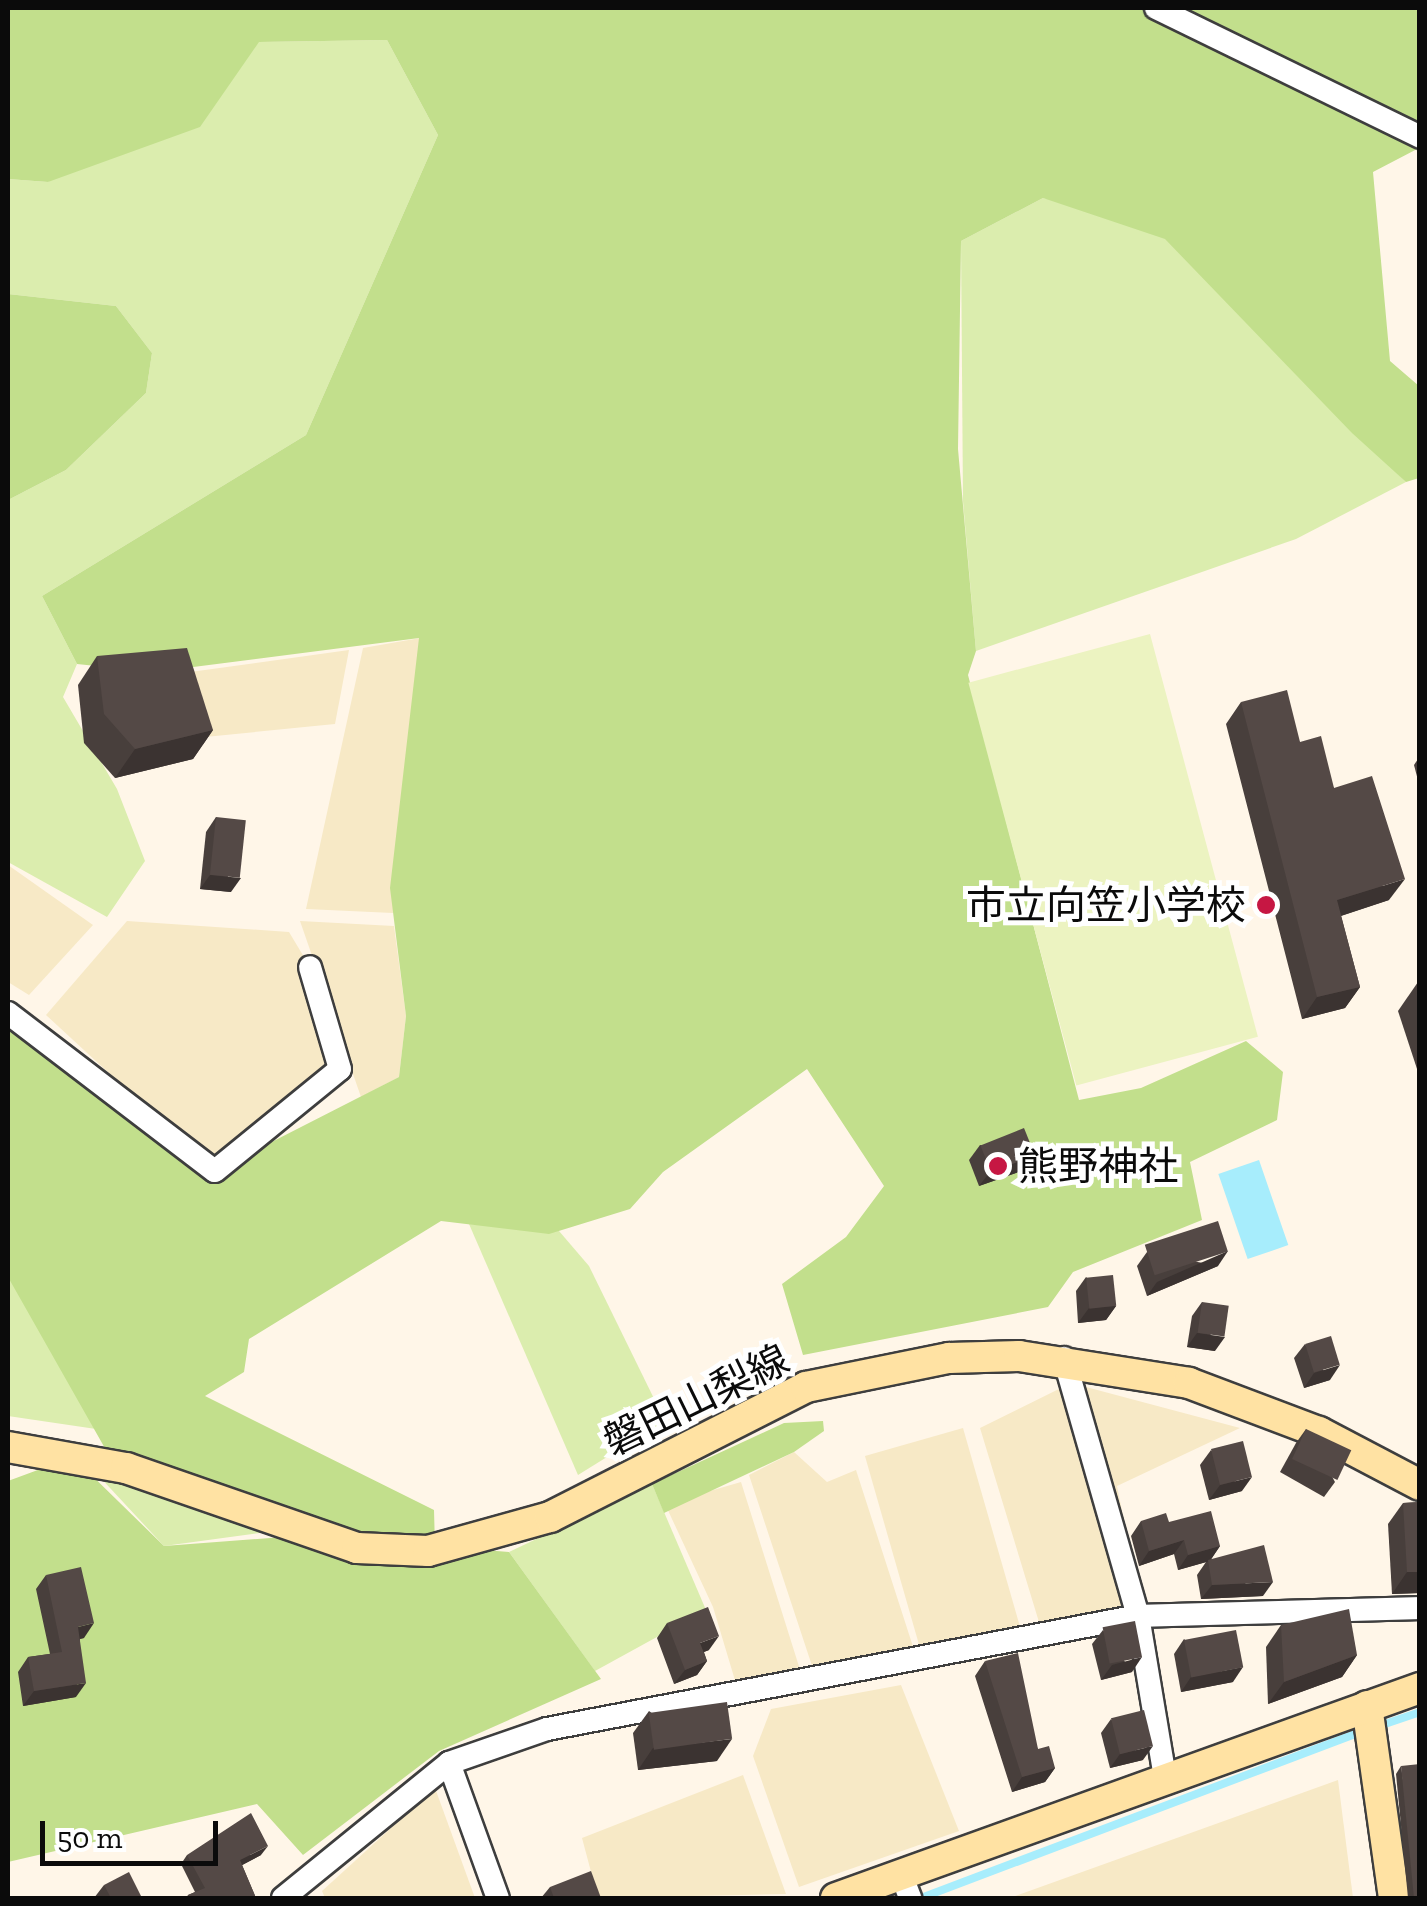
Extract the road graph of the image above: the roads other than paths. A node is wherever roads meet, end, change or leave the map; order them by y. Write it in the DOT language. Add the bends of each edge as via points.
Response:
graph roads {
  1 [pos="1156,8"];
  2 [pos="1420,138"];
  3 [pos="310,967"];
  4 [pos="8,1013"];
  5 [pos="1064,1358"];
  6 [pos="12,1450"];
  7 [pos="1420,1486"];
  8 [pos="1420,1608"];
  9 [pos="1138,1616"];
  10 [pos="1420,1688"];
  11 [pos="1367,1706"];
  12 [pos="448,1762"];
  13 [pos="1164,1778"];
  14 [pos="906,1886"];
  15 [pos="283,1898"];
  16 [pos="498,1898"];
  17 [pos="836,1898"];
  18 [pos="1394,1898"];
  1 -- 2 [label="street"];
  3 -- 4 [label="street" via="340,1069 215,1171"];
  5 -- 6 [label="main road, 磐田山梨線" via="950,1358 806,1387 550,1517 428,1551 357,1548 126,1468"];
  5 -- 7 [label="main road, 磐田山梨線" via="1189,1384 1319,1432"];
  5 -- 9 [label="street"];
  8 -- 9 [label="street"];
  9 -- 12 [label="street" via="547,1729"];
  9 -- 13 [label="street"];
  10 -- 11 [label="main road"];
  11 -- 13 [label="main road"];
  11 -- 18 [label="main road"];
  12 -- 15 [label="street"];
  12 -- 16 [label="street"];
  13 -- 14 [label="main road"];
  14 -- 17 [label="main road"];
}
